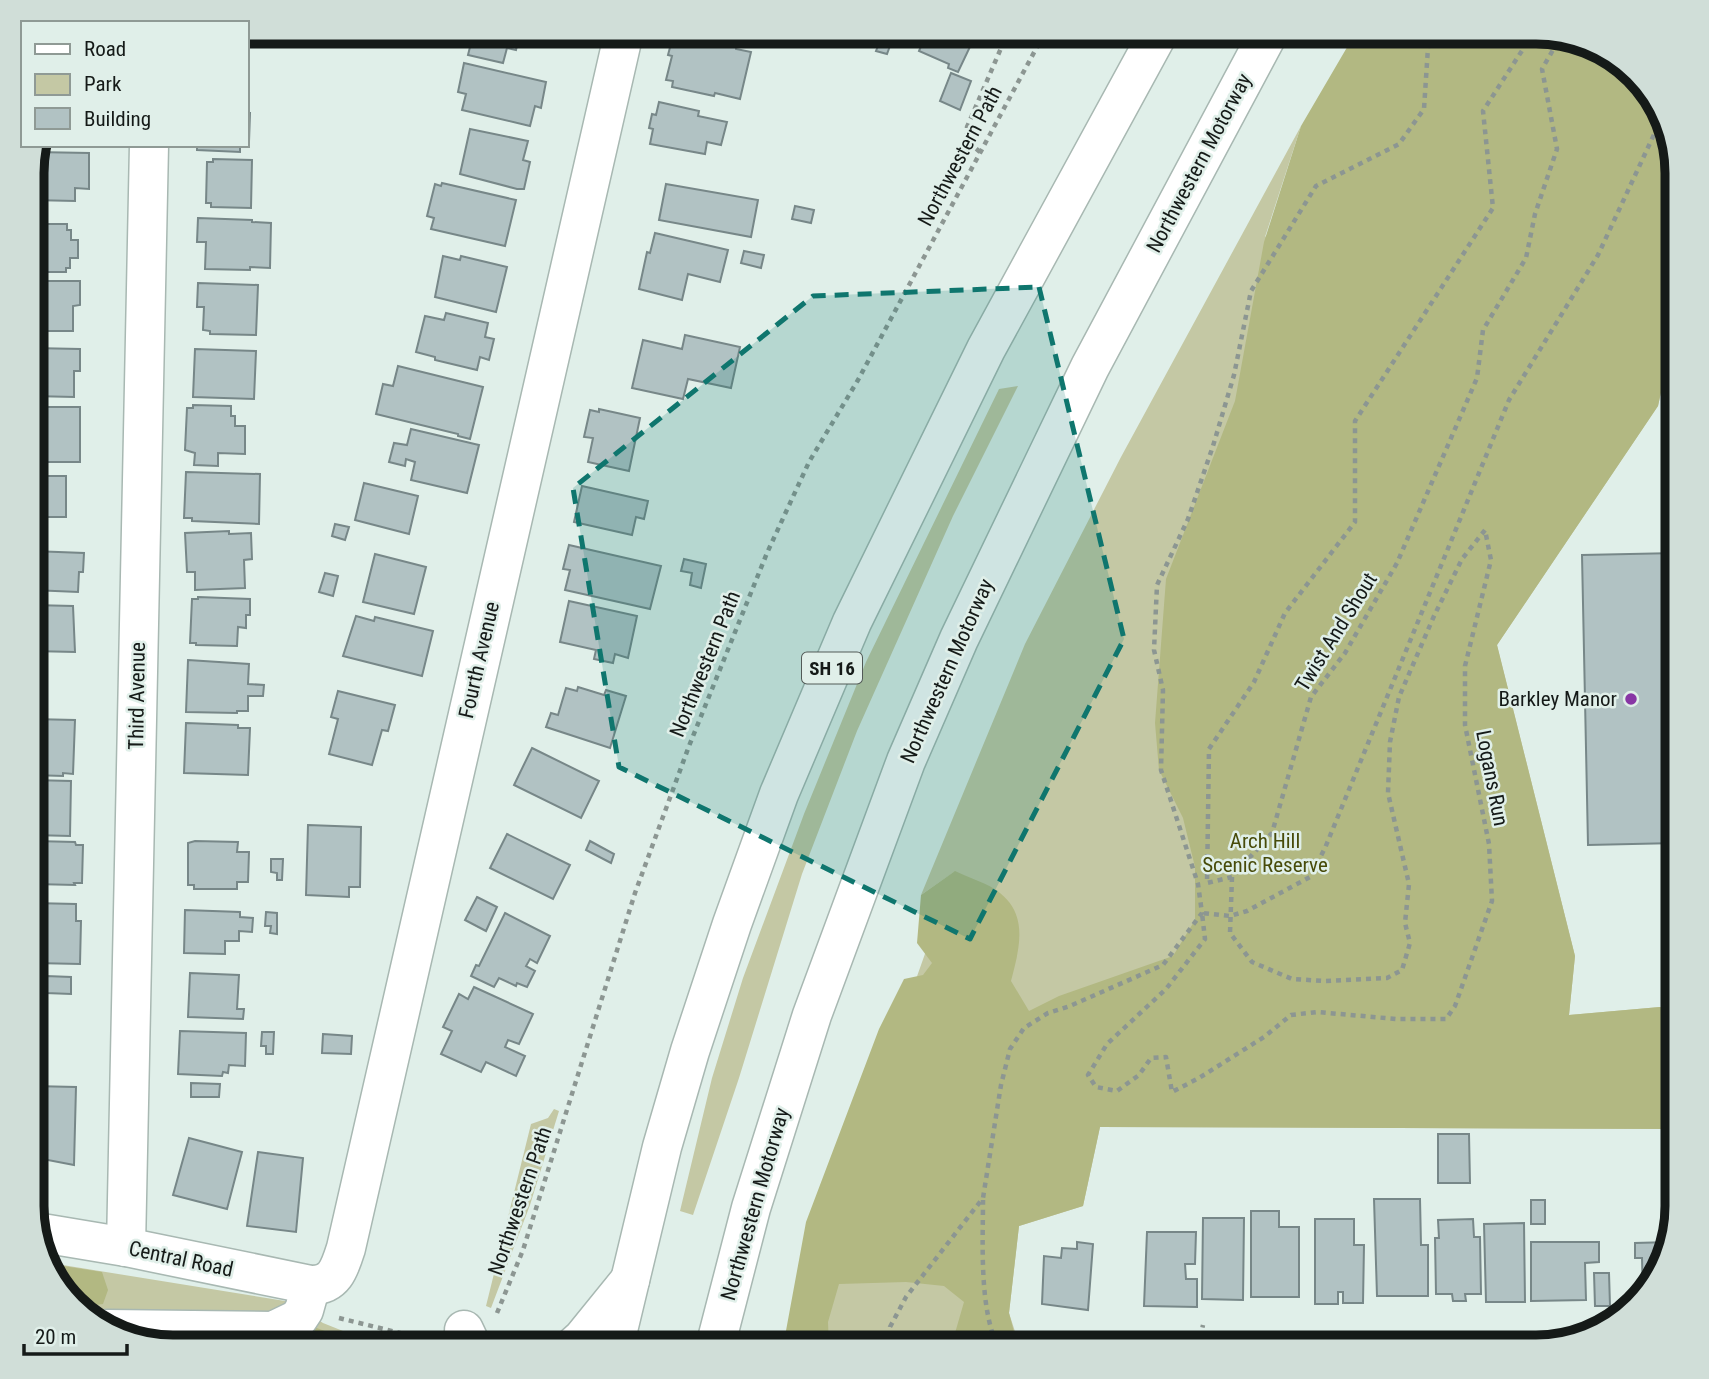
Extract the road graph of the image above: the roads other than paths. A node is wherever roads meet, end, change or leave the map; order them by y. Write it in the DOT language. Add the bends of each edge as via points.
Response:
graph roads {
  1 [pos="621,44"];
  2 [pos="1152,44"];
  3 [pos="1263,44"];
  4 [pos="149,147"];
  5 [pos="47,1234"];
  6 [pos="125,1247"];
  7 [pos="630,1280"];
  8 [pos="318,1284"];
  9 [pos="136,1329"];
  10 [pos="584,1335"];
  11 [pos="617,1335"];
  12 [pos="718,1335"];
  1 -- 8 [label="main road, Fourth Avenue" via="346,1248 334,1278"];
  2 -- 7 [label="main road, SH 16" via="980,360 852,622 794,757 690,1051"];
  3 -- 12 [label="main road, Northwestern Motorway" via="1090,367 959,639 906,761 808,1028 751,1208"];
  4 -- 6 [label="main road, Third Avenue"];
  5 -- 6 [label="main road, Central Road"];
  6 -- 8 [label="main road, Central Road"];
  7 -- 10 [label="main road"];
  7 -- 11 [label="main road, SH 16"];
  8 -- 9 [label="main road, Fourth Avenue" via="298,1318 273,1331"];
}
